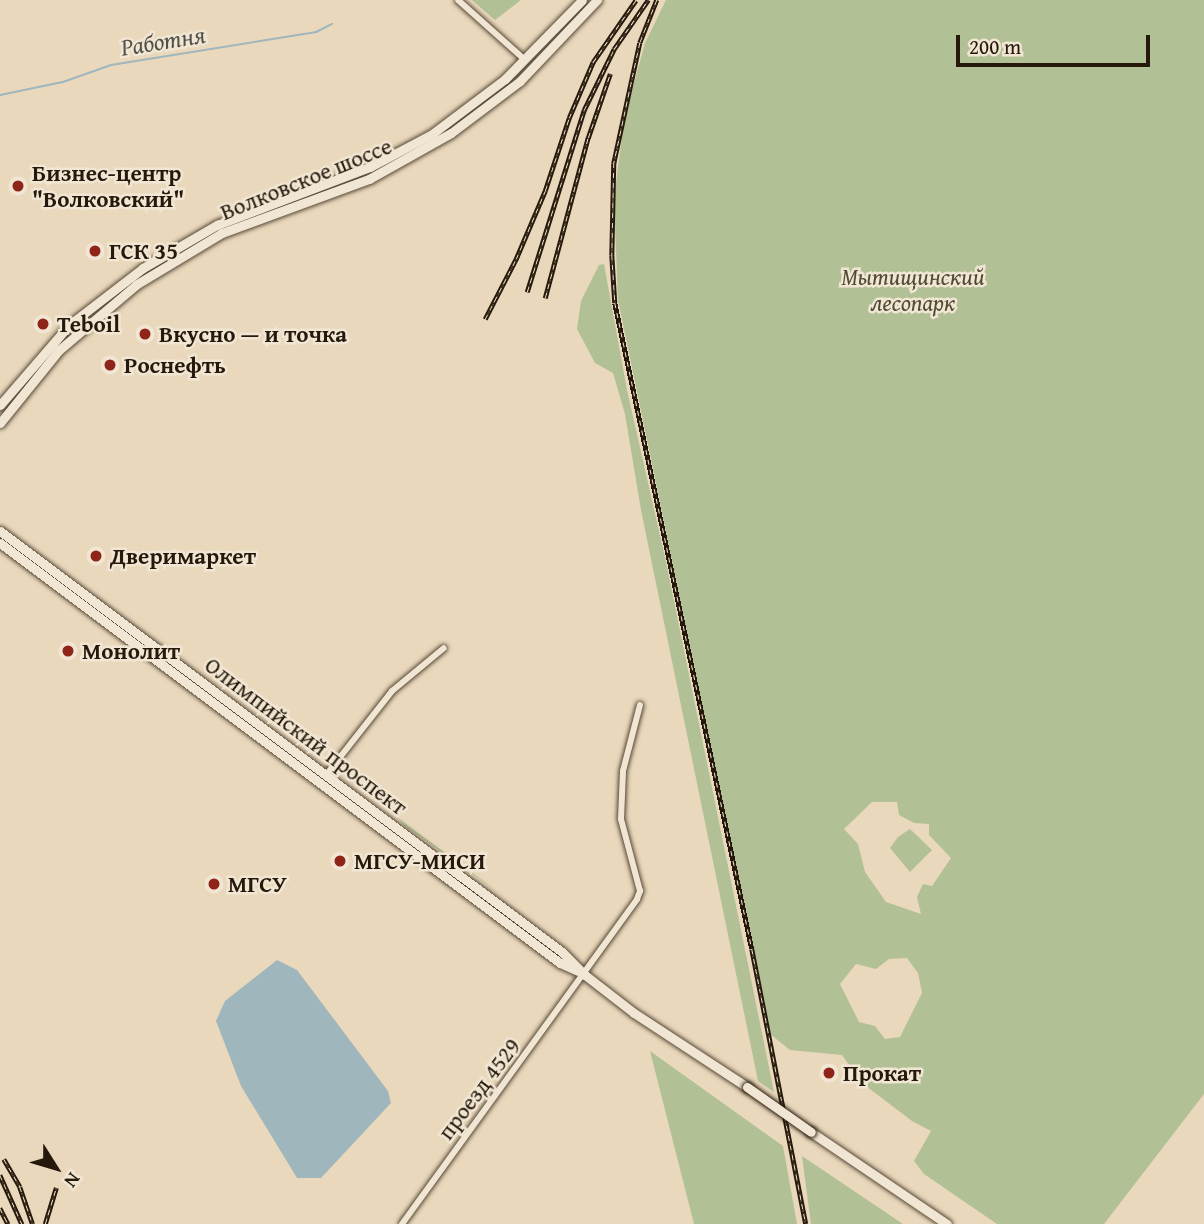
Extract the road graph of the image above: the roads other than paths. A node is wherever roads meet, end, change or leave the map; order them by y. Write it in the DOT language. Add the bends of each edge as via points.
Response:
graph roads {
  1 [pos="457,0"];
  2 [pos="582,0"];
  3 [pos="597,0"];
  4 [pos="525,60"];
  5 [pos="0,405"];
  6 [pos="0,423"];
  7 [pos="0,531"];
  8 [pos="0,543"];
  9 [pos="444,648"];
  10 [pos="640,705"];
  11 [pos="326,775"];
  12 [pos="585,975"];
  13 [pos="402,1224"];
  14 [pos="947,1224"];
  1 -- 4 [label="street"];
  2 -- 4 [label="main road, Волковское шоссе"];
  3 -- 6 [label="main road, Волковское шоссе" via="520,81 451,133 369,179 222,233 136,284 59,350"];
  4 -- 5 [label="main road, Волковское шоссе" via="474,105 403,151 217,225 143,268 69,325"];
  7 -- 11 [label="main road, Олимпийский проспект"];
  8 -- 12 [label="main road, Олимпийский проспект" via="560,962"];
  9 -- 11 [label="street" via="392,691"];
  10 -- 12 [label="street, проезд 4529" via="622,771 621,819 640,891"];
  11 -- 12 [label="main road, Олимпийский проспект" via="562,952"];
  12 -- 13 [label="street, проезд 4529"];
  12 -- 14 [label="main road, Олимпийский проспект, bridge" via="660,1032"];
}
